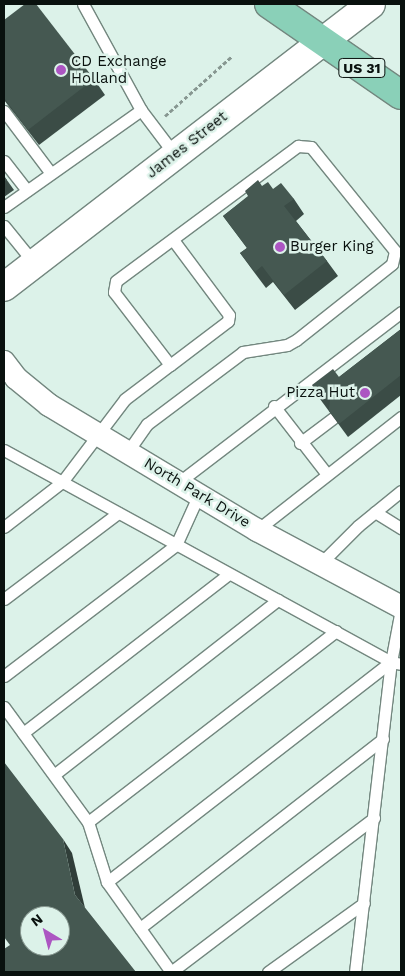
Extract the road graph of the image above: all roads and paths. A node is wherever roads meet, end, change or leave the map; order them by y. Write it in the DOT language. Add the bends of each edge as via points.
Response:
graph roads {
  1 [pos="84,4"];
  2 [pos="269,4"];
  3 [pos="371,4"];
  4 [pos="322,41"];
  5 [pos="401,95"];
  6 [pos="141,110"];
  7 [pos="4,111"];
  8 [pos="175,155"];
  9 [pos="4,161"];
  10 [pos="50,172"];
  11 [pos="27,190"];
  12 [pos="4,207"];
  13 [pos="4,226"];
  14 [pos="172,240"];
  15 [pos="34,263"];
  16 [pos="4,286"];
  17 [pos="401,312"];
  18 [pos="4,362"];
  19 [pos="170,365"];
  20 [pos="274,406"];
  21 [pos="401,417"];
  22 [pos="333,418"];
  23 [pos="98,434"];
  24 [pos="300,443"];
  25 [pos="128,451"];
  26 [pos="6,454"];
  27 [pos="326,473"];
  28 [pos="62,482"];
  29 [pos="179,482"];
  30 [pos="401,491"];
  31 [pos="199,494"];
  32 [pos="375,512"];
  33 [pos="118,513"];
  34 [pos="4,527"];
  35 [pos="401,528"];
  36 [pos="257,530"];
  37 [pos="176,545"];
  38 [pos="319,565"];
  39 [pos="229,574"];
  40 [pos="4,599"];
  41 [pos="278,600"];
  42 [pos="401,608"];
  43 [pos="336,632"];
  44 [pos="396,663"];
  45 [pos="4,676"];
  46 [pos="4,706"];
  47 [pos="23,733"];
  48 [pos="383,739"];
  49 [pos="55,774"];
  50 [pos="374,818"];
  51 [pos="88,822"];
  52 [pos="107,882"];
  53 [pos="364,903"];
  54 [pos="140,928"];
  55 [pos="171,972"];
  56 [pos="268,972"];
  57 [pos="355,972"];
  1 -- 6 [label="lane"];
  2 -- 4 [label="highway, US 31"];
  3 -- 4 [label="street, James Street"];
  4 -- 5 [label="highway, US 31"];
  4 -- 8 [label="street, James Street"];
  6 -- 8 [label="lane"];
  6 -- 10 [label="lane"];
  7 -- 10 [label="lane"];
  8 -- 15 [label="street, James Street"];
  9 -- 11 [label="lane"];
  10 -- 11 [label="lane"];
  11 -- 12 [label="lane"];
  13 -- 15 [label="lane"];
  14 -- 19 [label="lane" via="116,281 114,287 114,292"];
  14 -- 19 [label="lane" via="229,315 228,321"];
  14 -- 25 [label="lane" via="305,145 311,147 395,251 395,258 392,264 296,340 243,352 147,424"];
  15 -- 16 [label="street, James Street"];
  17 -- 20 [label="lane"];
  18 -- 23 [label="street, North Park Drive" via="36,395"];
  19 -- 23 [label="lane" via="125,399"];
  20 -- 24 [label="lane"];
  20 -- 29 [label="lane"];
  21 -- 27 [label="lane"];
  22 -- 24 [label="lane"];
  23 -- 25 [label="street, North Park Drive"];
  23 -- 28 [label="lane"];
  24 -- 27 [label="lane"];
  25 -- 29 [label="street, North Park Drive"];
  26 -- 28 [label="lane"];
  27 -- 36 [label="lane"];
  28 -- 33 [label="lane"];
  28 -- 34 [label="lane"];
  29 -- 31 [label="street, North Park Drive"];
  30 -- 32 [label="lane"];
  31 -- 36 [label="street, North Park Drive"];
  31 -- 37 [label="lane"];
  32 -- 35 [label="lane"];
  32 -- 38 [label="lane"];
  33 -- 37 [label="lane"];
  33 -- 40 [label="lane"];
  36 -- 38 [label="street, North Park Drive"];
  37 -- 39 [label="lane"];
  37 -- 45 [label="lane"];
  38 -- 42 [label="street, North Park Drive"];
  39 -- 41 [label="lane"];
  39 -- 47 [label="lane"];
  41 -- 43 [label="lane"];
  41 -- 49 [label="lane"];
  42 -- 44 [label="lane"];
  43 -- 44 [label="lane"];
  43 -- 51 [label="lane"];
  44 -- 48 [label="lane"];
  44 -- 52 [label="lane"];
  46 -- 47 [label="lane"];
  47 -- 49 [label="lane"];
  48 -- 50 [label="lane"];
  48 -- 54 [label="lane"];
  49 -- 51 [label="lane"];
  50 -- 53 [label="lane"];
  50 -- 55 [label="lane"];
  51 -- 52 [label="lane"];
  52 -- 54 [label="lane"];
  53 -- 56 [label="lane"];
  53 -- 57 [label="lane"];
  54 -- 55 [label="lane"];
}
